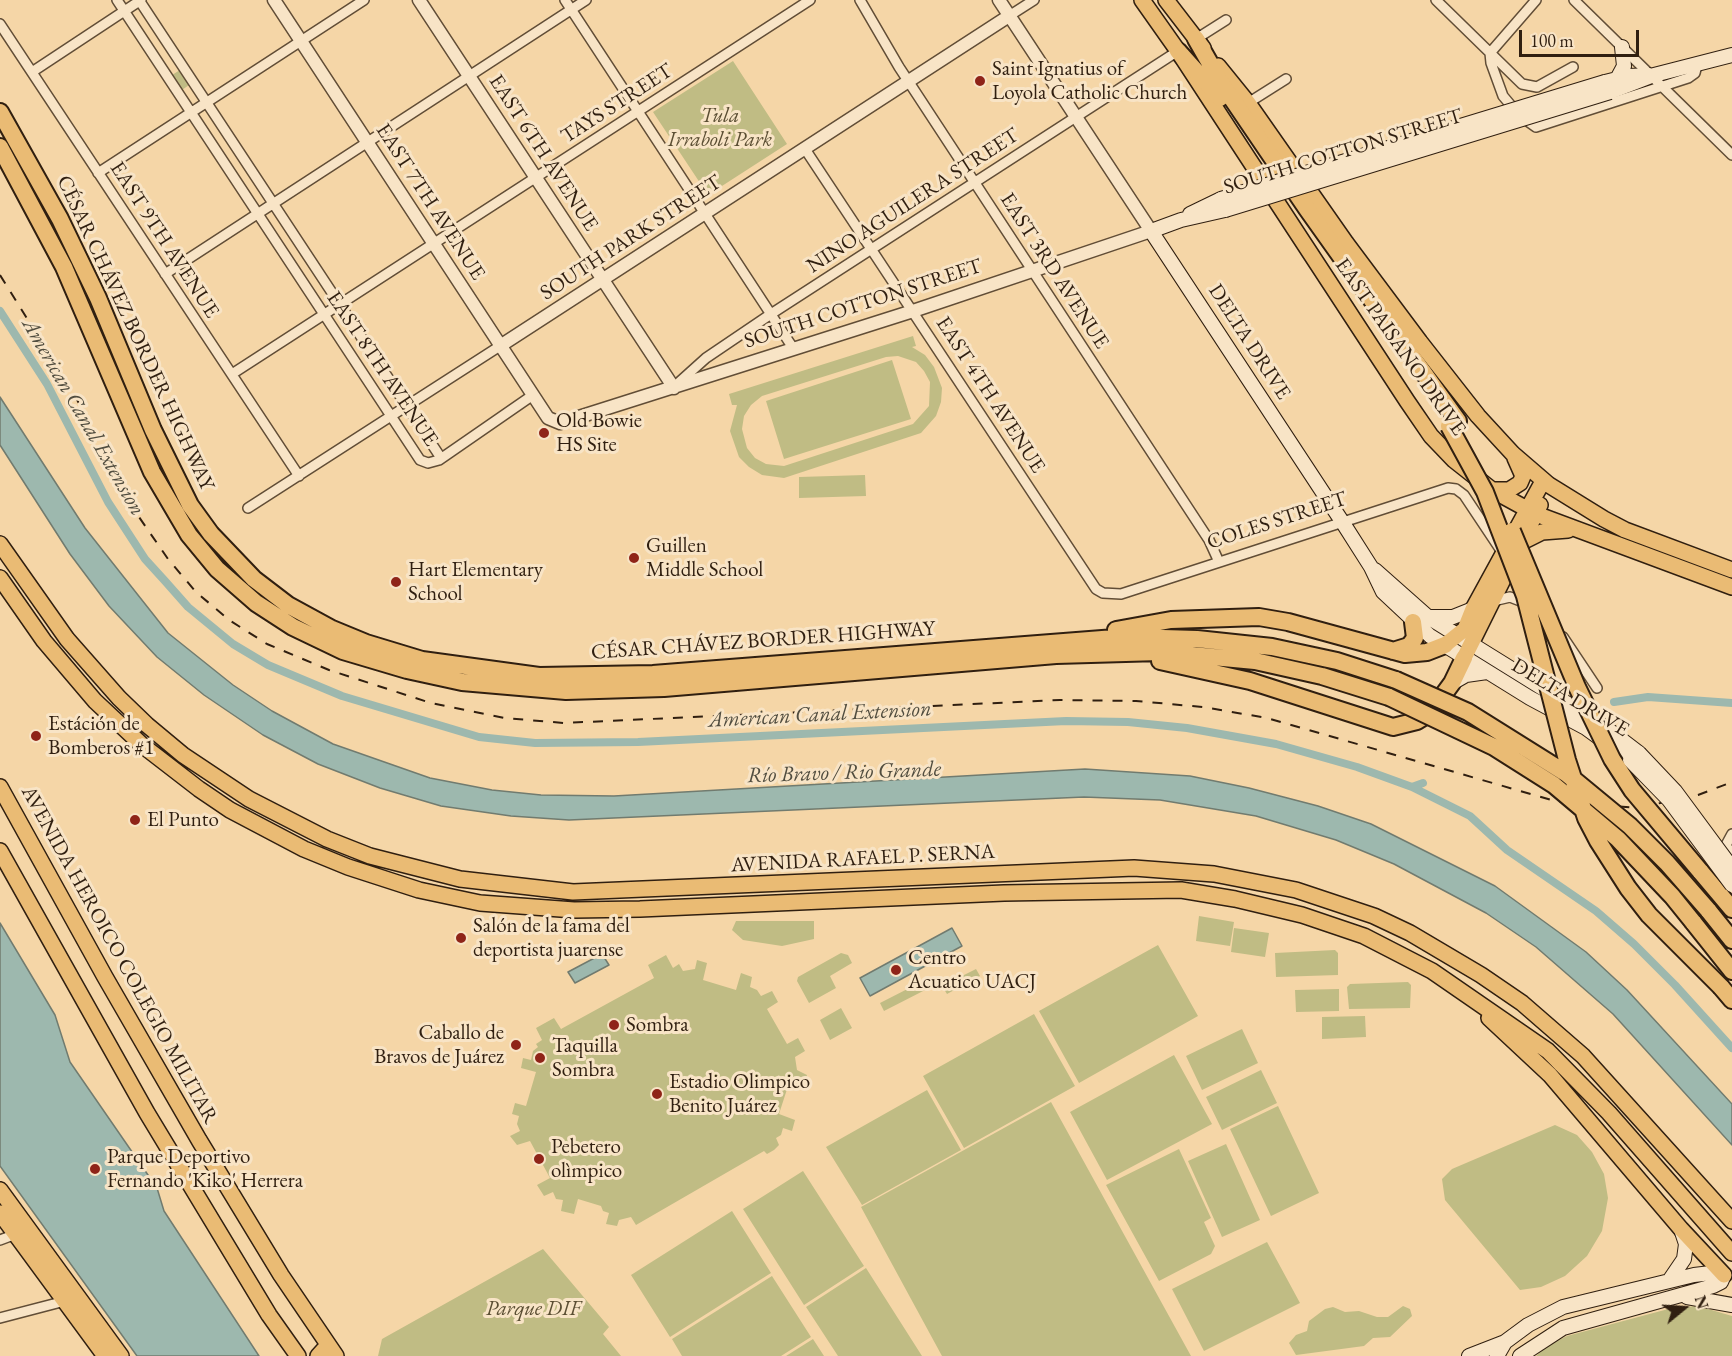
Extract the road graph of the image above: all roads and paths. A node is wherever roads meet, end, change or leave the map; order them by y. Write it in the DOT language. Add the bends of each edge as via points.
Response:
graph roads {
  1 [pos="117,0"];
  2 [pos="140,0"];
  3 [pos="274,0"];
  4 [pos="364,0"];
  5 [pos="419,0"];
  6 [pos="565,0"];
  7 [pos="586,0"];
  8 [pos="810,0"];
  9 [pos="860,0"];
  10 [pos="999,0"];
  11 [pos="1034,0"];
  12 [pos="1142,0"];
  13 [pos="1166,0"];
  14 [pos="1436,0"];
  15 [pos="1536,0"];
  16 [pos="1574,0"];
  17 [pos="571,9"];
  18 [pos="124,11"];
  19 [pos="1010,16"];
  20 [pos="1226,20"];
  21 [pos="0,24"];
  22 [pos="1196,39"];
  23 [pos="301,41"];
  24 [pos="1622,47"];
  25 [pos="1178,51"];
  26 [pos="1490,52"];
  27 [pos="1732,55"];
  28 [pos="1573,67"];
  29 [pos="32,72"];
  30 [pos="469,76"];
  31 [pos="1286,79"];
  32 [pos="1659,81"];
  33 [pos="908,82"];
  34 [pos="1611,84"];
  35 [pos="207,103"];
  36 [pos="1248,103"];
  37 [pos="638,111"];
  38 [pos="0,112"];
  39 [pos="191,112"];
  40 [pos="1076,118"];
  41 [pos="368,143"];
  42 [pos="0,147"];
  43 [pos="806,148"];
  44 [pos="1732,155"];
  45 [pos="98,173"];
  46 [pos="536,178"];
  47 [pos="974,181"];
  48 [pos="273,204"];
  49 [pos="704,212"];
  50 [pos="257,213"];
  51 [pos="1151,231"];
  52 [pos="434,244"];
  53 [pos="873,249"];
  54 [pos="1033,270"];
  55 [pos="165,274"];
  56 [pos="602,280"];
  57 [pos="340,304"];
  58 [pos="913,311"];
  59 [pos="771,314"];
  60 [pos="324,315"];
  61 [pos="500,346"];
  62 [pos="793,348"];
  63 [pos="232,374"];
  64 [pos="674,388"];
  65 [pos="533,395"];
  66 [pos="407,405"];
  67 [pos="390,417"];
  68 [pos="556,423"];
  69 [pos="1454,423"];
  70 [pos="1513,454"];
  71 [pos="441,458"];
  72 [pos="299,476"];
  73 [pos="1546,483"];
  74 [pos="1492,490"];
  75 [pos="248,508"];
  76 [pos="1531,511"];
  77 [pos="1343,523"];
  78 [pos="1575,530"];
  79 [pos="0,544"];
  80 [pos="1513,547"];
  81 [pos="1219,562"];
  82 [pos="1732,570"];
  83 [pos="0,578"];
  84 [pos="1732,587"];
  85 [pos="1110,595"];
  86 [pos="1493,600"];
  87 [pos="1473,609"];
  88 [pos="1421,620"];
  89 [pos="1565,640"];
  90 [pos="1451,641"];
  91 [pos="1054,646"];
  92 [pos="1393,651"];
  93 [pos="1467,652"];
  94 [pos="1094,653"];
  95 [pos="1487,672"];
  96 [pos="709,676"];
  97 [pos="1452,683"];
  98 [pos="1597,688"];
  99 [pos="1635,757"];
  100 [pos="0,787"];
  101 [pos="1732,834"];
  102 [pos="0,851"];
  103 [pos="1732,855"];
  104 [pos="1732,868"];
  105 [pos="1732,885"];
  106 [pos="1732,909"];
  107 [pos="1732,940"];
  108 [pos="1732,970"];
  109 [pos="1465,992"];
  110 [pos="1726,993"];
  111 [pos="0,1190"];
  112 [pos="0,1213"];
  113 [pos="1732,1221"];
  114 [pos="1681,1229"];
  115 [pos="16,1234"];
  116 [pos="0,1240"];
  117 [pos="1732,1253"];
  118 [pos="1728,1279"];
  119 [pos="1669,1281"];
  120 [pos="1672,1297"];
  121 [pos="65,1301"];
  122 [pos="1732,1305"];
  123 [pos="0,1317"];
  124 [pos="1504,1342"];
  125 [pos="328,1352"];
  126 [pos="105,1356"];
  127 [pos="121,1356"];
  128 [pos="298,1356"];
  129 [pos="1469,1356"];
  130 [pos="1497,1356"];
  131 [pos="1520,1356"];
  1 -- 18 [label="street, EAST 8TH AVENUE"];
  2 -- 18 [label="street"];
  2 -- 35 [label="street, EAST 8TH AVENUE"];
  3 -- 23 [label="street, EAST 7TH AVENUE"];
  4 -- 23 [label="street"];
  5 -- 30 [label="street, EAST 6TH AVENUE"];
  6 -- 17 [label="street"];
  7 -- 17 [label="street"];
  8 -- 37 [label="street, TAYS STREET"];
  9 -- 33 [label="street, EAST 3RD AVENUE"];
  10 -- 19 [label="street"];
  11 -- 19 [label="street, SOUTH PARK STREET"];
  12 -- 25 [label="main road, EAST PAISANO DRIVE"];
  13 -- 22 [label="main road, EAST PAISANO DRIVE"];
  14 -- 26 [label="street"];
  15 -- 26 [label="street"];
  16 -- 24 [label="street"];
  17 -- 30 [label="street"];
  17 -- 37 [label="street"];
  18 -- 29 [label="street"];
  18 -- 39 [label="street, EAST 8TH AVENUE"];
  19 -- 33 [label="street, SOUTH PARK STREET"];
  19 -- 40 [label="street"];
  20 -- 22 [label="street"];
  21 -- 29 [label="street, EAST 9TH AVENUE"];
  22 -- 36 [label="main road, EAST PAISANO DRIVE"];
  22 -- 69 [label="highway" via="1220,81"];
  23 -- 35 [label="street"];
  23 -- 41 [label="street, EAST 7TH AVENUE"];
  24 -- 32 [label="street"];
  24 -- 34 [label="main road" via="1624,66"];
  25 -- 40 [label="street, NINO AGUILERA STREET"];
  25 -- 69 [label="highway" via="1218,95"];
  25 -- 74 [label="main road, EAST PAISANO DRIVE" via="1422,423 1454,460"];
  26 -- 28 [label="street" via="1530,88"];
  26 -- 32 [label="street" via="1507,103 1538,127"];
  27 -- 32 [label="main road, SOUTH COTTON STREET" via="1697,64"];
  29 -- 45 [label="street, EAST 9TH AVENUE"];
  30 -- 41 [label="street"];
  30 -- 46 [label="street, EAST 6TH AVENUE"];
  31 -- 36 [label="street"];
  32 -- 34 [label="main road, SOUTH COTTON STREET"];
  32 -- 44 [label="street"];
  33 -- 43 [label="street, SOUTH PARK STREET"];
  33 -- 47 [label="street, EAST 3RD AVENUE"];
  34 -- 51 [label="main road, SOUTH COTTON STREET, bridge"];
  35 -- 39 [label="street"];
  35 -- 48 [label="street, EAST 8TH AVENUE"];
  36 -- 70 [label="main road, EAST PAISANO DRIVE" via="1346,243 1478,416"];
  37 -- 46 [label="street, TAYS STREET"];
  37 -- 49 [label="street"];
  38 -- 96 [label="highway, CÉSAR CHÁVEZ BORDER HIGHWAY" via="65,228 190,505 238,565 275,596 307,617 366,643 454,666 574,677"];
  39 -- 45 [label="street"];
  39 -- 50 [label="street, EAST 8TH AVENUE"];
  40 -- 47 [label="street, NINO AGUILERA STREET"];
  40 -- 51 [label="street"];
  41 -- 48 [label="street"];
  41 -- 52 [label="street, EAST 7TH AVENUE"];
  42 -- 96 [label="highway" via="64,267 162,491 205,555 256,603 293,627 343,651 462,682 566,691"];
  43 -- 49 [label="street, SOUTH PARK STREET"];
  43 -- 53 [label="street, EAST 4TH AVENUE"];
  45 -- 55 [label="street, EAST 9TH AVENUE"];
  46 -- 52 [label="street, TAYS STREET"];
  46 -- 56 [label="street, EAST 6TH AVENUE"];
  47 -- 53 [label="street, NINO AGUILERA STREET"];
  47 -- 54 [label="street, EAST 3RD AVENUE"];
  48 -- 50 [label="street"];
  48 -- 57 [label="street, EAST 8TH AVENUE"];
  49 -- 56 [label="street, SOUTH PARK STREET"];
  49 -- 59 [label="street"];
  50 -- 55 [label="street"];
  50 -- 60 [label="street, EAST 8TH AVENUE"];
  51 -- 54 [label="street, SOUTH COTTON STREET"];
  51 -- 77 [label="main road, DELTA DRIVE"];
  52 -- 57 [label="street, TAYS STREET"];
  52 -- 61 [label="street, EAST 7TH AVENUE"];
  53 -- 58 [label="street, EAST 4TH AVENUE"];
  53 -- 59 [label="street, NINO AGUILERA STREET"];
  54 -- 58 [label="street, SOUTH COTTON STREET"];
  54 -- 81 [label="street, EAST 3RD AVENUE" via="1209,540"];
  55 -- 63 [label="street, EAST 9TH AVENUE"];
  56 -- 61 [label="street, SOUTH PARK STREET"];
  56 -- 64 [label="street, EAST 6TH AVENUE"];
  57 -- 60 [label="street, TAYS STREET"];
  57 -- 66 [label="street, EAST 8TH AVENUE"];
  58 -- 62 [label="street, SOUTH COTTON STREET"];
  58 -- 85 [label="street, EAST 4TH AVENUE" via="1096,589"];
  59 -- 62 [label="street"];
  59 -- 64 [label="street, NINO AGUILERA STREET" via="706,358"];
  60 -- 63 [label="street, TAYS STREET"];
  60 -- 67 [label="street, EAST 8TH AVENUE"];
  61 -- 65 [label="street, EAST 7TH AVENUE"];
  61 -- 66 [label="street, SOUTH PARK STREET"];
  62 -- 64 [label="street, SOUTH COTTON STREET"];
  63 -- 72 [label="street, EAST 9TH AVENUE"];
  64 -- 68 [label="street, SOUTH COTTON STREET"];
  65 -- 68 [label="street, EAST 7TH AVENUE" via="548,418"];
  65 -- 71 [label="street"];
  66 -- 67 [label="street, SOUTH PARK STREET"];
  66 -- 71 [label="street, EAST 8TH AVENUE"];
  67 -- 71 [label="street, EAST 8TH AVENUE" via="420,460 428,464"];
  67 -- 72 [label="street, SOUTH PARK STREET"];
  69 -- 106 [label="highway, bridge" via="1491,481 1594,726 1632,790"];
  69 -- 110 [label="highway, bridge" via="1525,596 1567,760 1598,841 1649,915"];
  70 -- 73 [label="main road, EAST PAISANO DRIVE"];
  70 -- 74 [label="main road" via="1520,468 1520,483 1509,490"];
  72 -- 75 [label="street, SOUTH PARK STREET"];
  73 -- 76 [label="main road"];
  73 -- 82 [label="main road, EAST PAISANO DRIVE" via="1625,530"];
  74 -- 76 [label="main road, EAST PAISANO DRIVE"];
  74 -- 80 [label="main road" via="1510,515"];
  76 -- 78 [label="main road, EAST PAISANO DRIVE"];
  76 -- 80 [label="main road"];
  77 -- 80 [label="street, COLES STREET" via="1442,489 1456,489"];
  77 -- 81 [label="street, COLES STREET"];
  77 -- 88 [label="main road, DELTA DRIVE" via="1383,592"];
  78 -- 80 [label="main road" via="1542,532"];
  78 -- 84 [label="main road, EAST PAISANO DRIVE"];
  79 -- 113 [label="main road, AVENIDA RAFAEL P. SERNA" via="67,639 147,725 239,793 327,839 460,879 573,892 1134,868 1214,874 1296,890 1410,933 1522,1003 1583,1056"];
  80 -- 86 [label="main road"];
  80 -- 87 [label="main road"];
  80 -- 89 [label="street"];
  81 -- 85 [label="street, COLES STREET"];
  83 -- 109 [label="main road, AVENIDA RAFAEL P. SERNA" via="44,641 95,701 142,745 199,789 304,849 419,890 480,903 574,910 1181,890 1257,904 1364,936"];
  86 -- 89 [label="street" via="1510,597 1531,605"];
  86 -- 93 [label="main road"];
  87 -- 88 [label="main road" via="1453,617"];
  87 -- 90 [label="main road" via="1465,629"];
  88 -- 90 [label="main road, DELTA DRIVE"];
  88 -- 92 [label="highway" via="1408,646"];
  89 -- 98 [label="street"];
  90 -- 92 [label="highway" via="1416,653"];
  90 -- 93 [label="main road, DELTA DRIVE"];
  91 -- 92 [label="highway" via="1171,620 1259,617"];
  91 -- 94 [label="highway"];
  91 -- 96 [label="highway, CÉSAR CHÁVEZ BORDER HIGHWAY"];
  91 -- 107 [label="highway, CÉSAR CHÁVEZ BORDER HIGHWAY, bridge" via="1128,637 1226,642 1305,653 1396,680 1468,712 1567,774 1667,862"];
  93 -- 95 [label="main road, DELTA DRIVE"];
  93 -- 97 [label="highway"];
  93 -- 99 [label="main road, DELTA DRIVE" via="1605,727"];
  94 -- 97 [label="highway" via="1197,667 1393,727 1430,713"];
  94 -- 108 [label="highway, bridge" via="1160,652 1255,661 1322,676 1389,697 1484,742 1554,785 1618,839 1672,896"];
  95 -- 97 [label="main road" via="1466,675"];
  95 -- 99 [label="main road, DELTA DRIVE"];
  99 -- 104 [label="main road, DELTA DRIVE, bridge" via="1675,791"];
  99 -- 105 [label="main road, DELTA DRIVE, bridge"];
  100 -- 125 [label="main road, AVENIDA HEROICO COLEGIO MILITAR" via="199,1140"];
  101 -- 103 [label="street" via="1726,845"];
  102 -- 128 [label="main road" via="147,1113"];
  109 -- 114 [label="main road" via="1550,1075"];
  109 -- 117 [label="main road, AVENIDA RAFAEL P. SERNA" via="1527,1034 1576,1077"];
  111 -- 127 [label="main road"];
  112 -- 115 [label="main road"];
  114 -- 118 [label="main road"];
  114 -- 119 [label="main road" via="1686,1244 1684,1259"];
  115 -- 116 [label="street"];
  115 -- 121 [label="main road"];
  118 -- 119 [label="main road" via="1712,1273"];
  118 -- 120 [label="main road"];
  119 -- 124 [label="main road" via="1563,1307"];
  120 -- 122 [label="main road"];
  120 -- 131 [label="main road" via="1563,1328"];
  121 -- 123 [label="street"];
  121 -- 126 [label="main road"];
  124 -- 129 [label="main road"];
  124 -- 130 [label="main road"];
}
